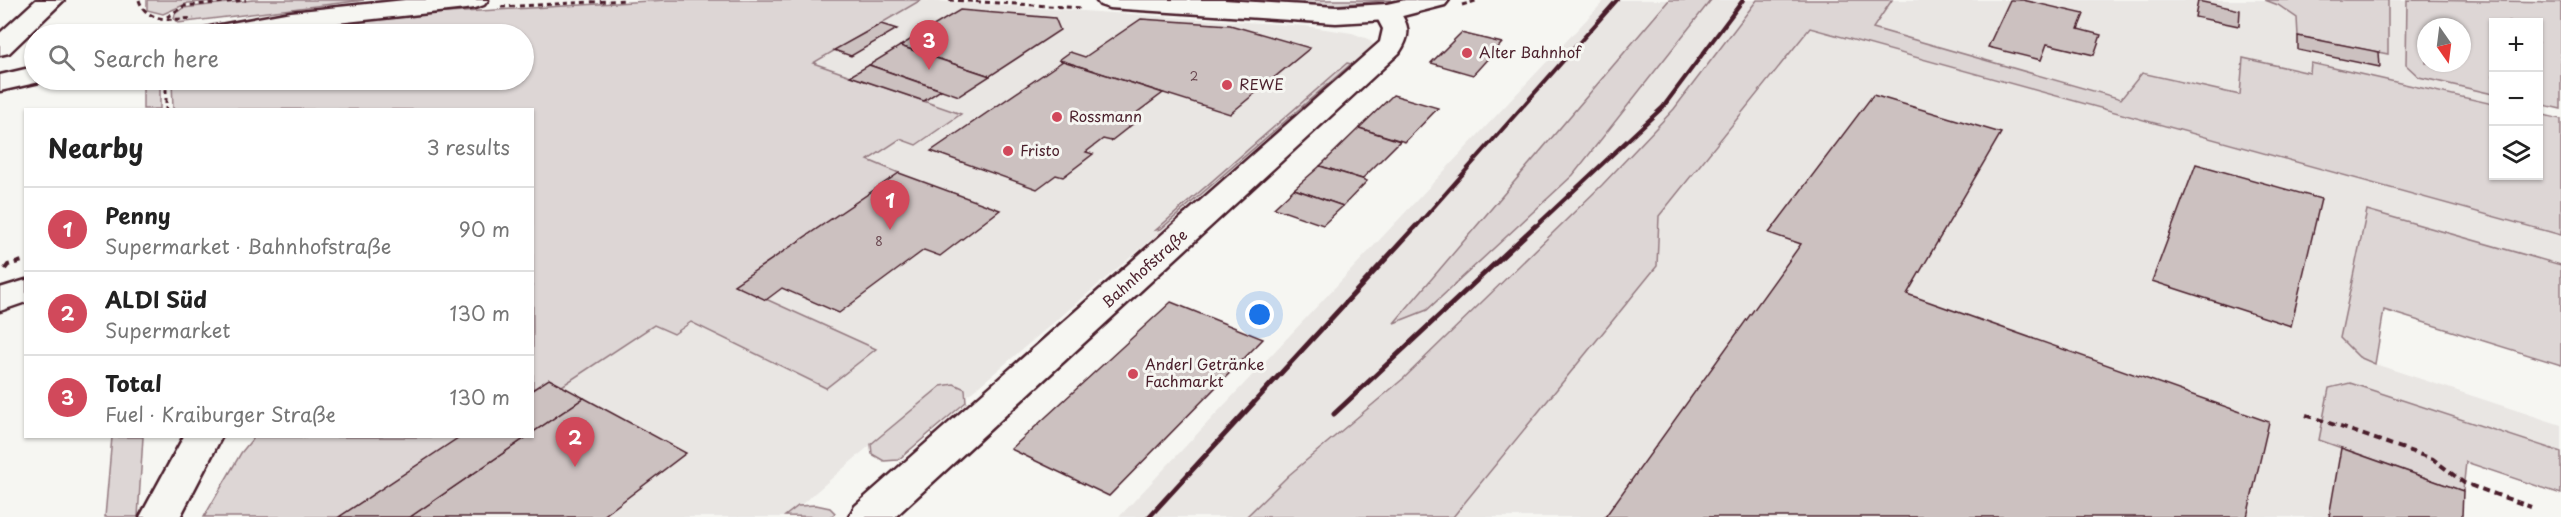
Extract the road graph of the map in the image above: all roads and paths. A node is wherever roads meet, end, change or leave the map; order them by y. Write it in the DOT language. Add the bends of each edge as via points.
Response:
graph roads {
  1 [pos="51,0"];
  2 [pos="246,0"];
  3 [pos="475,0"];
  4 [pos="1109,0"];
  5 [pos="1436,0"];
  6 [pos="1387,12"];
  7 [pos="167,17"];
  8 [pos="25,24"];
  9 [pos="273,24"];
  10 [pos="24,25"];
  11 [pos="0,47"];
  12 [pos="24,77"];
  13 [pos="0,83"];
  14 [pos="166,90"];
  15 [pos="166,108"];
  16 [pos="24,275"];
  17 [pos="0,279"];
  18 [pos="24,291"];
  19 [pos="0,300"];
  20 [pos="2306,416"];
  21 [pos="202,438"];
  22 [pos="2530,507"];
  23 [pos="160,517"];
  24 [pos="869,517"];
  1 -- 8 [label="street"];
  2 -- 7 [label="path" via="184,6"];
  3 -- 9 [label="street"];
  4 -- 6 [label="street" via="1317,14"];
  5 -- 6 [label="street"];
  6 -- 24 [label="street, Bahnhofstraße" via="1397,28 1390,47"];
  10 -- 11 [label="street"];
  12 -- 13 [label="street"];
  14 -- 15 [label="path"];
  16 -- 17 [label="street"];
  18 -- 19 [label="street"];
  20 -- 22 [label="path" via="2433,459 2464,483"];
  21 -- 23 [label="street"];
}
